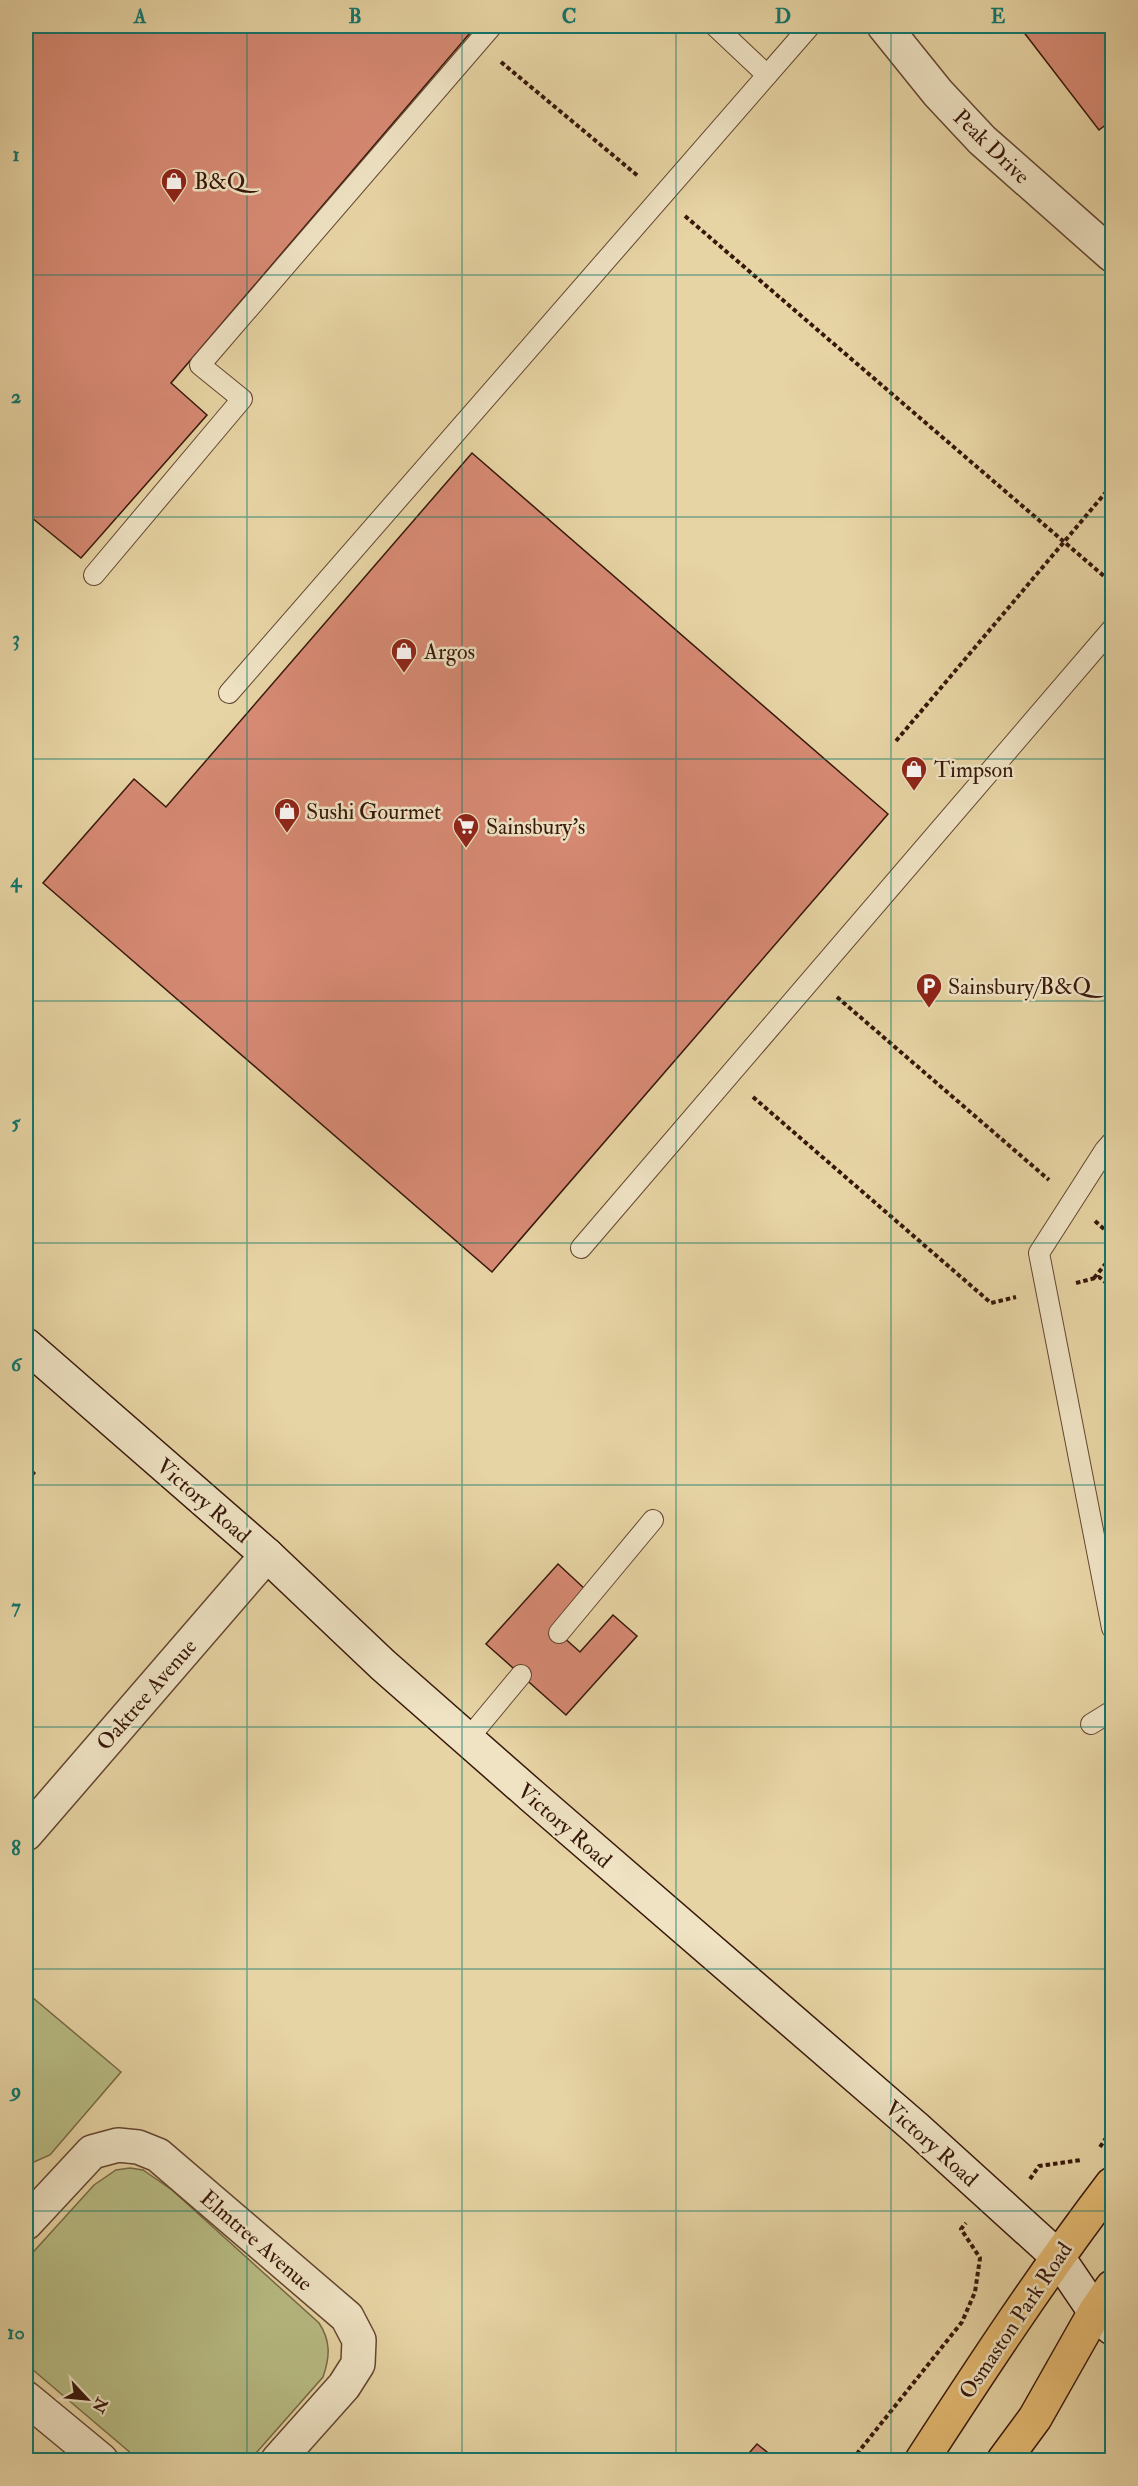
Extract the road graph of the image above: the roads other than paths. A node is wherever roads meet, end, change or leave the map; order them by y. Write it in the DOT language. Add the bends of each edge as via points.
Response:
graph roads {
  1 [pos="492,26"];
  2 [pos="715,26"];
  3 [pos="810,26"];
  4 [pos="884,26"];
  5 [pos="766,75"];
  6 [pos="1108,243"];
  7 [pos="94,575"];
  8 [pos="1113,629"];
  9 [pos="230,693"];
  10 [pos="1113,1142"];
  11 [pos="581,1248"];
  12 [pos="26,1345"];
  13 [pos="653,1520"];
  14 [pos="267,1555"];
  15 [pos="1113,1628"];
  16 [pos="559,1633"];
  17 [pos="521,1675"];
  18 [pos="1113,1711"];
  19 [pos="1091,1724"];
  20 [pos="467,1740"];
  21 [pos="26,1834"];
  22 [pos="1113,2184"];
  23 [pos="26,2221"];
  24 [pos="1057,2256"];
  25 [pos="1107,2309"];
  26 [pos="26,2398"];
  27 [pos="101,2460"];
  28 [pos="278,2460"];
  29 [pos="922,2460"];
  30 [pos="1004,2460"];
  1 -- 7 [label="lane" via="200,365 242,399"];
  2 -- 5 [label="lane"];
  3 -- 5 [label="lane"];
  4 -- 6 [label="street, Peak Drive" via="982,140"];
  5 -- 9 [label="lane"];
  8 -- 11 [label="lane"];
  10 -- 15 [label="lane" via="1039,1253"];
  12 -- 14 [label="street, Victory Road"];
  13 -- 16 [label="lane"];
  14 -- 20 [label="street, Victory Road"];
  14 -- 21 [label="street, Oaktree Avenue"];
  17 -- 20 [label="lane"];
  18 -- 19 [label="lane"];
  20 -- 24 [label="street, Victory Road" via="916,2128"];
  22 -- 24 [label="highway, Osmaston Park Road"];
  23 -- 28 [label="street, Elmtree Avenue" via="92,2152 117,2145 138,2146 158,2155 347,2317 359,2340 358,2364 344,2386"];
  24 -- 25 [label="street, Victory Road"];
  24 -- 29 [label="highway, Osmaston Park Road"];
  25 -- 30 [label="highway"];
  26 -- 27 [label="street"];
}
